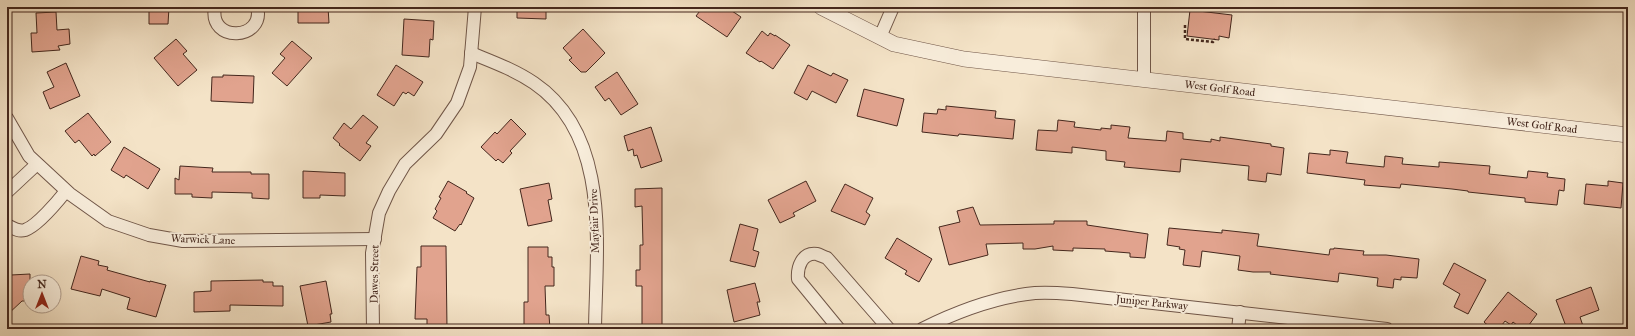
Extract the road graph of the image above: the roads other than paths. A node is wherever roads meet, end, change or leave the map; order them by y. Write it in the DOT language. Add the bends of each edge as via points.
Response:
graph roads {
  1 [pos="215,7"];
  2 [pos="257,7"];
  3 [pos="475,7"];
  4 [pos="821,7"];
  5 [pos="893,7"];
  6 [pos="1144,7"];
  7 [pos="880,37"];
  8 [pos="471,53"];
  9 [pos="1144,79"];
  10 [pos="7,118"];
  11 [pos="1628,135"];
  12 [pos="37,164"];
  13 [pos="66,191"];
  14 [pos="7,192"];
  15 [pos="7,225"];
  16 [pos="375,239"];
  17 [pos="1240,312"];
  18 [pos="373,329"];
  19 [pos="595,329"];
  20 [pos="839,329"];
  21 [pos="889,329"];
  22 [pos="922,329"];
  23 [pos="1238,329"];
  24 [pos="1386,329"];
  1 -- 2 [label="street" via="214,15 220,28 234,34 248,30 254,25"];
  3 -- 8 [label="street, Dawes Street"];
  4 -- 7 [label="street, West Golf Road"];
  5 -- 7 [label="street"];
  6 -- 9 [label="street"];
  7 -- 9 [label="street, West Golf Road" via="894,44 964,59"];
  8 -- 16 [label="street, Dawes Street" via="470,67 456,103 436,134 405,164 389,190 379,213"];
  8 -- 19 [label="street, Mayfair Drive" via="512,70 555,100 572,124 584,148 592,177 596,210"];
  9 -- 11 [label="street, West Golf Road"];
  10 -- 12 [label="street, Warwick Lane" via="29,156"];
  12 -- 13 [label="street, Warwick Lane"];
  12 -- 14 [label="street"];
  13 -- 15 [label="street" via="54,206 25,230 16,230"];
  13 -- 16 [label="street, Warwick Lane" via="108,221 149,235 183,241"];
  16 -- 18 [label="street, Dawes Street" via="372,253"];
  17 -- 22 [label="street, Juniper Parkway" via="1072,294 1036,293 995,299 953,314"];
  17 -- 23 [label="street"];
  17 -- 24 [label="street, Juniper Parkway"];
  20 -- 21 [label="street" via="798,279 797,270 802,259 810,255 817,254 827,258"];
}
